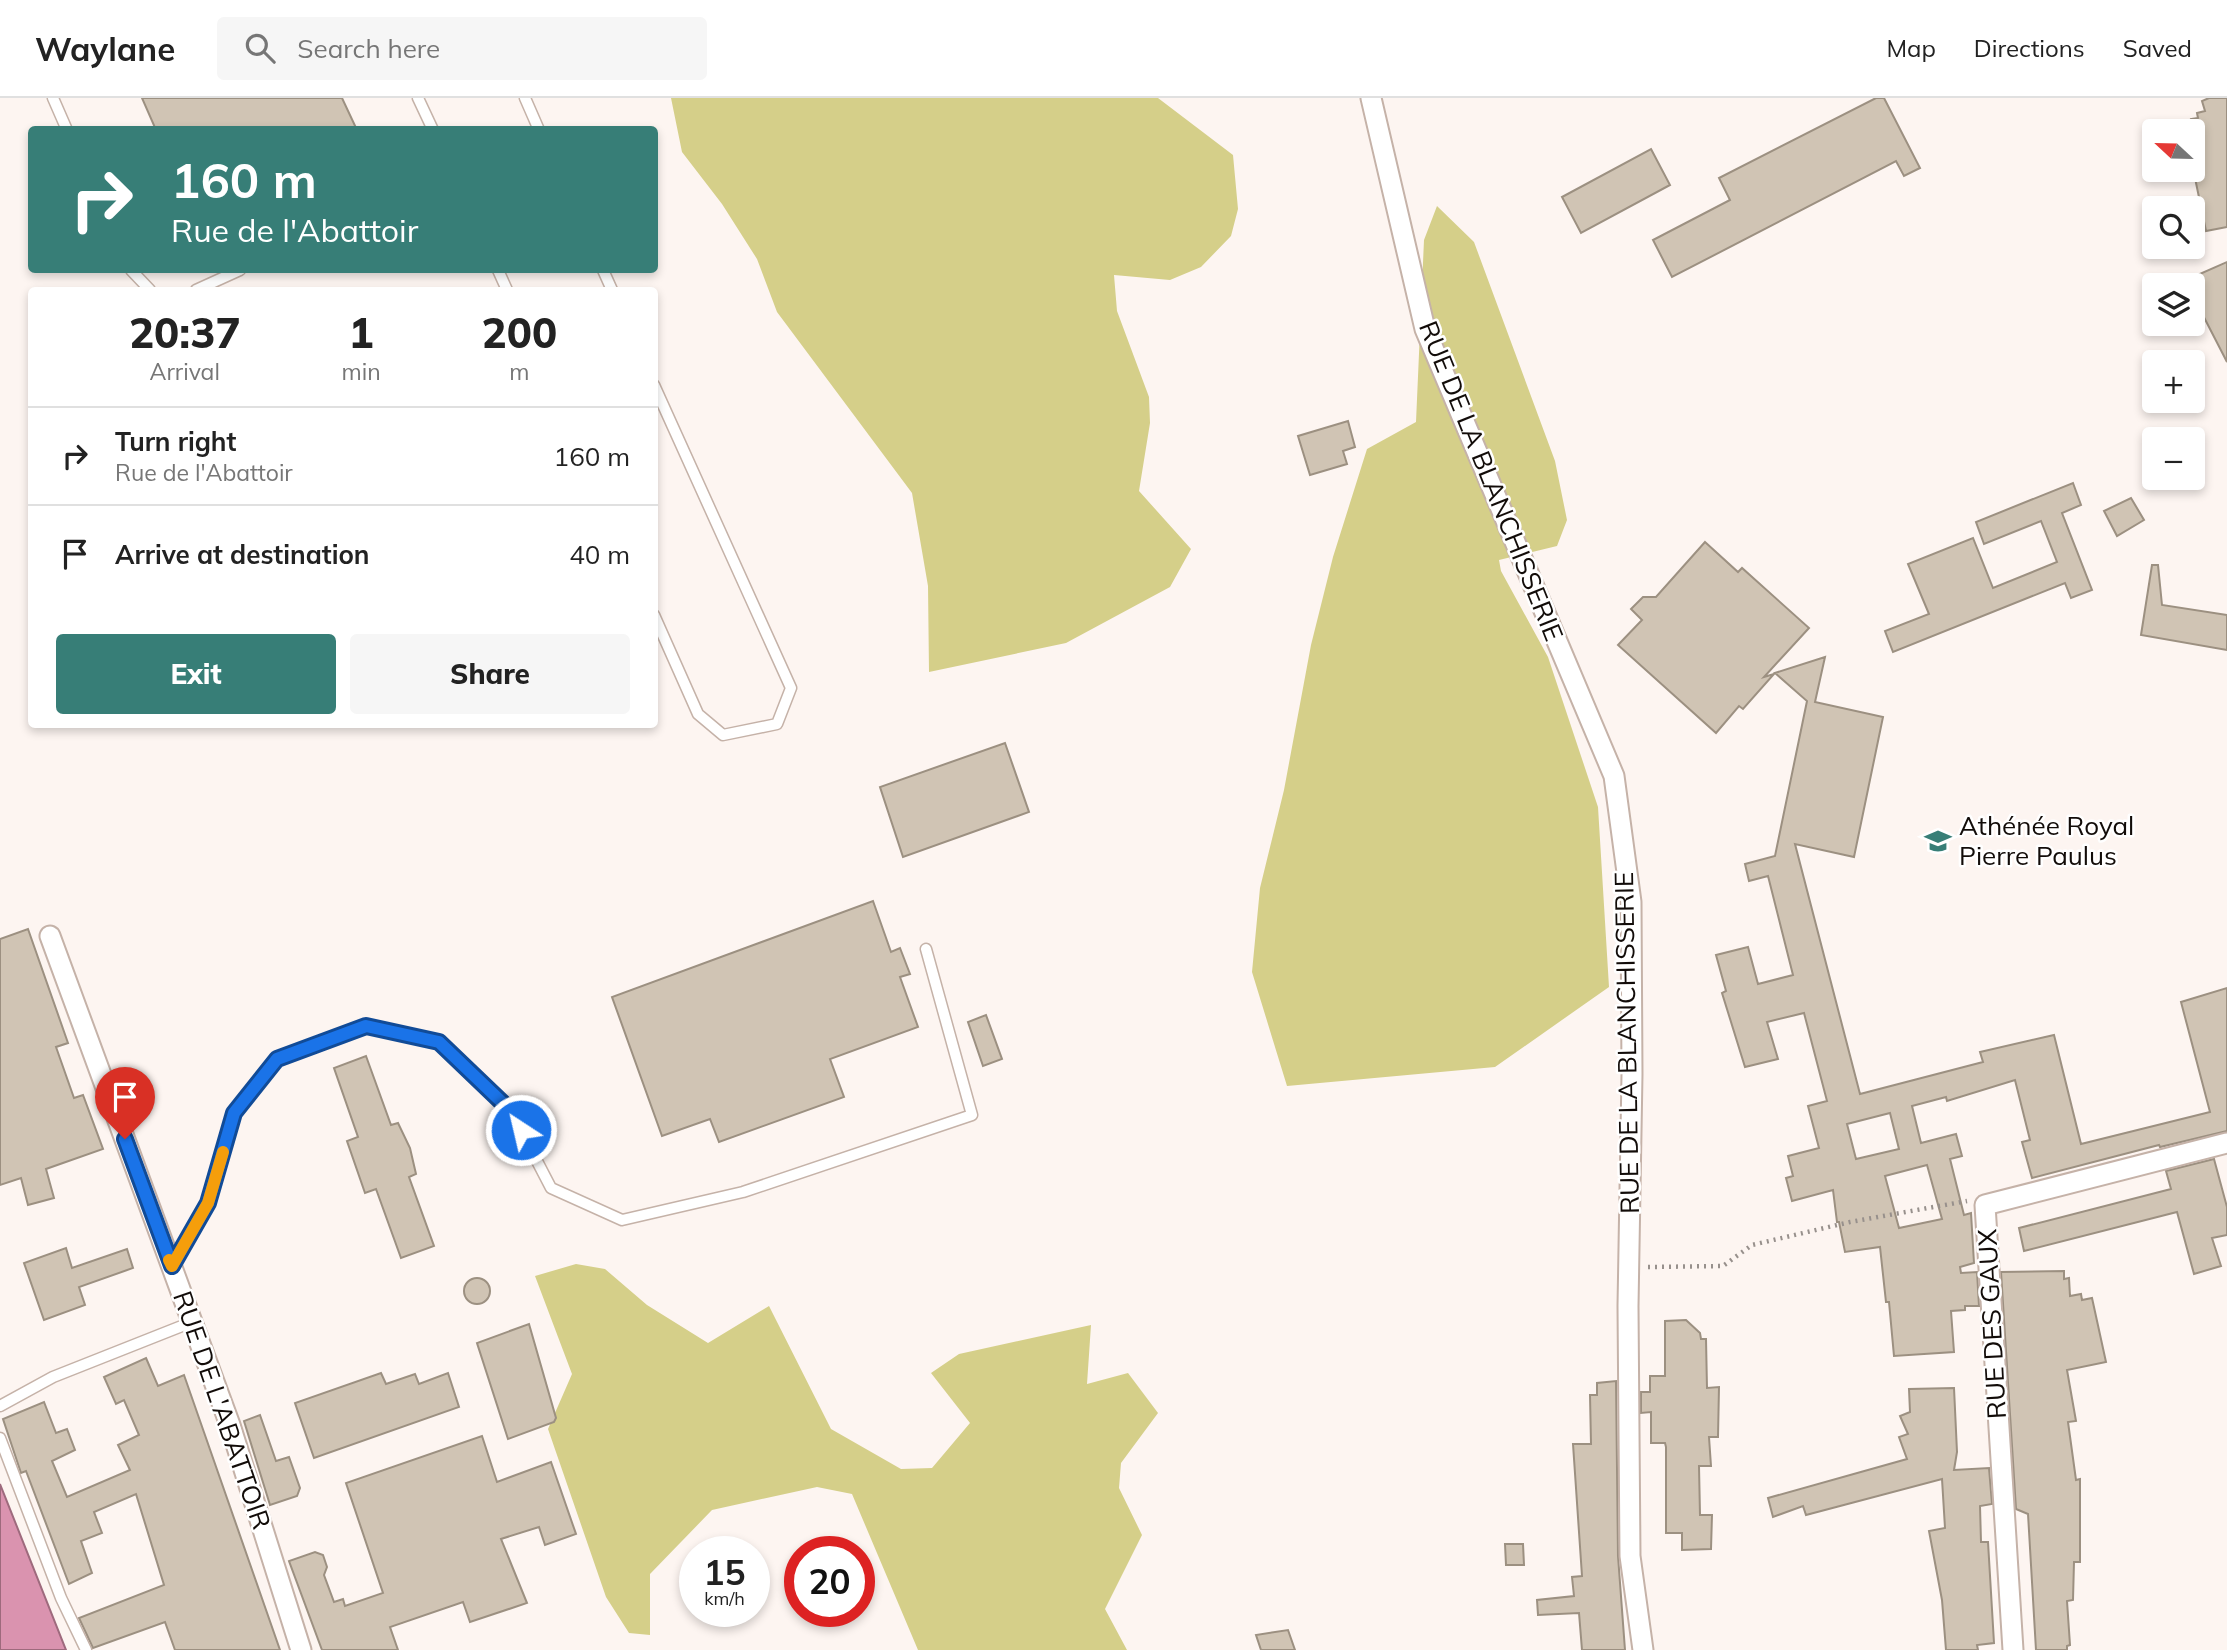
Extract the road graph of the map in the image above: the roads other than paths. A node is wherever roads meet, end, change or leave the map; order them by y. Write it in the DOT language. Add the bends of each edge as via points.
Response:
graph roads {
  1 [pos="53,98"];
  2 [pos="418,98"];
  3 [pos="525,98"];
  4 [pos="1371,101"];
  5 [pos="65,126"];
  6 [pos="431,126"];
  7 [pos="538,126"];
  8 [pos="134,273"];
  9 [pos="233,273"];
  10 [pos="147,287"];
  11 [pos="203,287"];
  12 [pos="658,393"];
  13 [pos="658,624"];
  14 [pos="50,936"];
  15 [pos="926,949"];
  16 [pos="2227,1143"];
  17 [pos="172,1266"];
  18 [pos="192,1322"];
  19 [pos="0,1406"];
  20 [pos="0,1438"];
  21 [pos="86,1650"];
  22 [pos="301,1650"];
  23 [pos="1643,1650"];
  24 [pos="2014,1650"];
  1 -- 5 [label="lane"];
  2 -- 6 [label="lane"];
  3 -- 7 [label="lane"];
  4 -- 23 [label="street, RUE DE LA BLANCHISSERIE" via="1425,329 1614,776 1631,902 1630,1556"];
  8 -- 10 [label="lane"];
  9 -- 11 [label="lane"];
  12 -- 13 [label="lane" via="791,688 777,724 723,735 698,714"];
  14 -- 17 [label="street, RUE DE L'ABATTOIR"];
  15 -- 17 [label="lane" via="972,1115 743,1192 622,1220 551,1188 511,1111 439,1042 366,1026 277,1059 234,1113 208,1203"];
  16 -- 24 [label="street, RUE DES GAUX" via="1985,1205"];
  17 -- 18 [label="street, RUE DE L'ABATTOIR"];
  18 -- 19 [label="lane" via="53,1377"];
  18 -- 22 [label="street, RUE DE L'ABATTOIR" via="230,1425"];
  20 -- 21 [label="lane" via="61,1598"];
}
